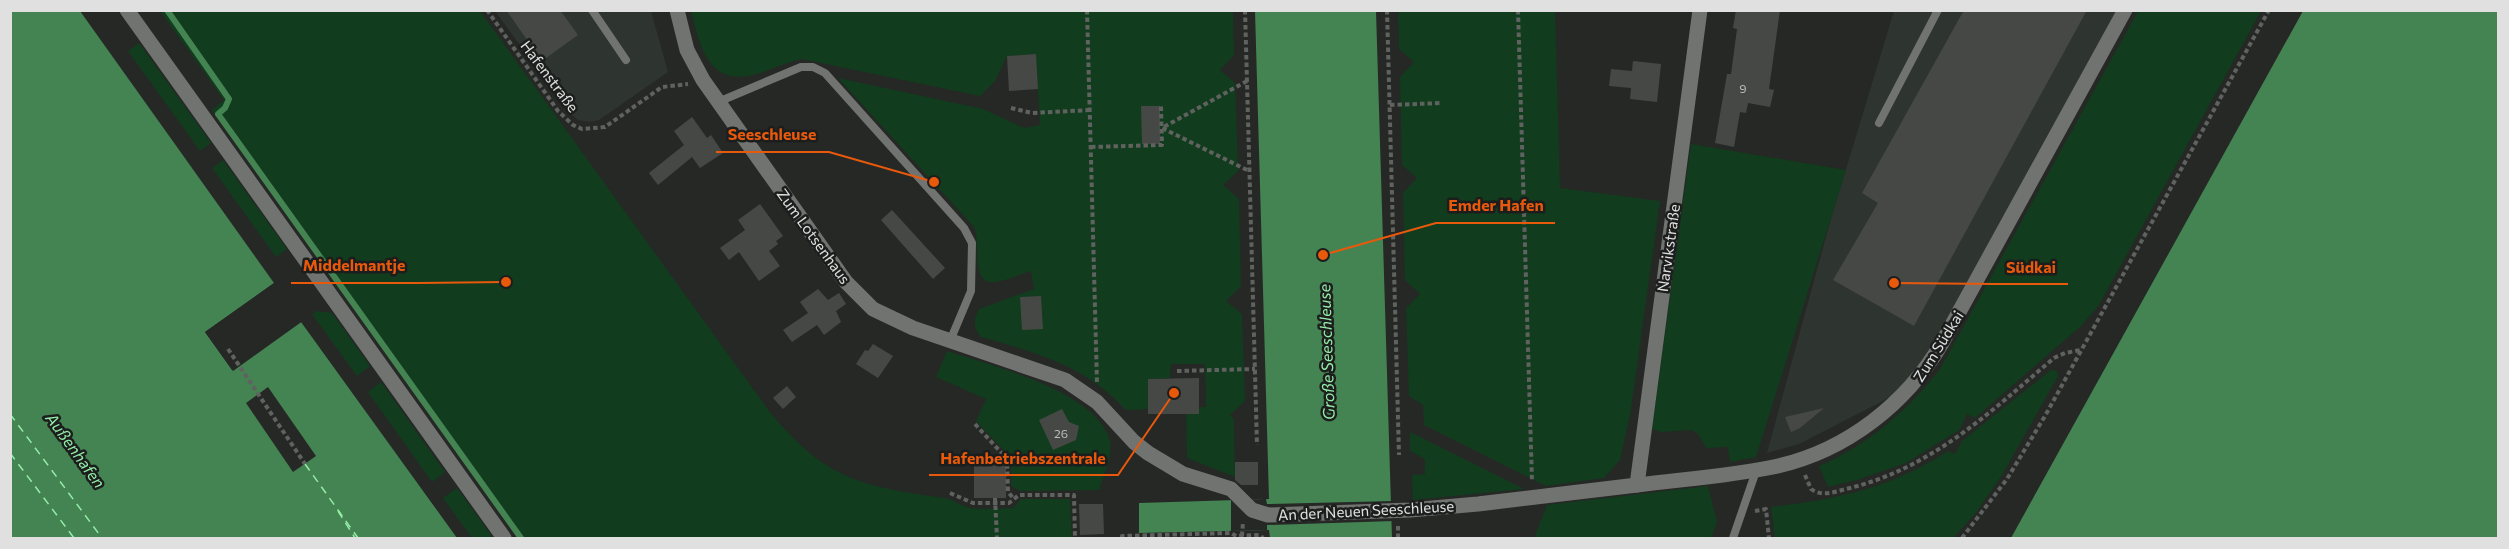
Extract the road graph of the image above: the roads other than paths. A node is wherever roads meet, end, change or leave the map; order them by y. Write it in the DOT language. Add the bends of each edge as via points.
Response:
graph roads {
  1 [pos="127,10"];
  2 [pos="592,10"];
  3 [pos="678,10"];
  4 [pos="1700,10"];
  5 [pos="1938,10"];
  6 [pos="2125,10"];
  7 [pos="626,60"];
  8 [pos="718,102"];
  9 [pos="1879,123"];
  10 [pos="950,341"];
  11 [pos="1121,428"];
  12 [pos="1757,470"];
  13 [pos="1637,485"];
  14 [pos="504,538"];
  15 [pos="1733,538"];
  1 -- 14 [label="street"];
  2 -- 7 [label="lane"];
  3 -- 8 [label="street, Zum Lotsenhaus" via="687,50"];
  4 -- 13 [label="street, Narvikstraße"];
  5 -- 9 [label="lane"];
  6 -- 12 [label="street, Zum Südkai" via="1931,362 1900,399 1865,427 1800,459"];
  8 -- 10 [label="street, Zum Lotsenhaus" via="846,282 873,309"];
  8 -- 10 [label="lane" via="801,67 825,73 970,238 970,297"];
  10 -- 11 [label="street, Zum Lotsenhaus" via="1045,371 1074,385"];
  11 -- 13 [label="street, An der Neuen Seeschleuse" via="1162,463 1225,487 1252,510 1268,514 1394,511"];
  12 -- 13 [label="street, Zum Südkai"];
  12 -- 15 [label="lane"];
}
